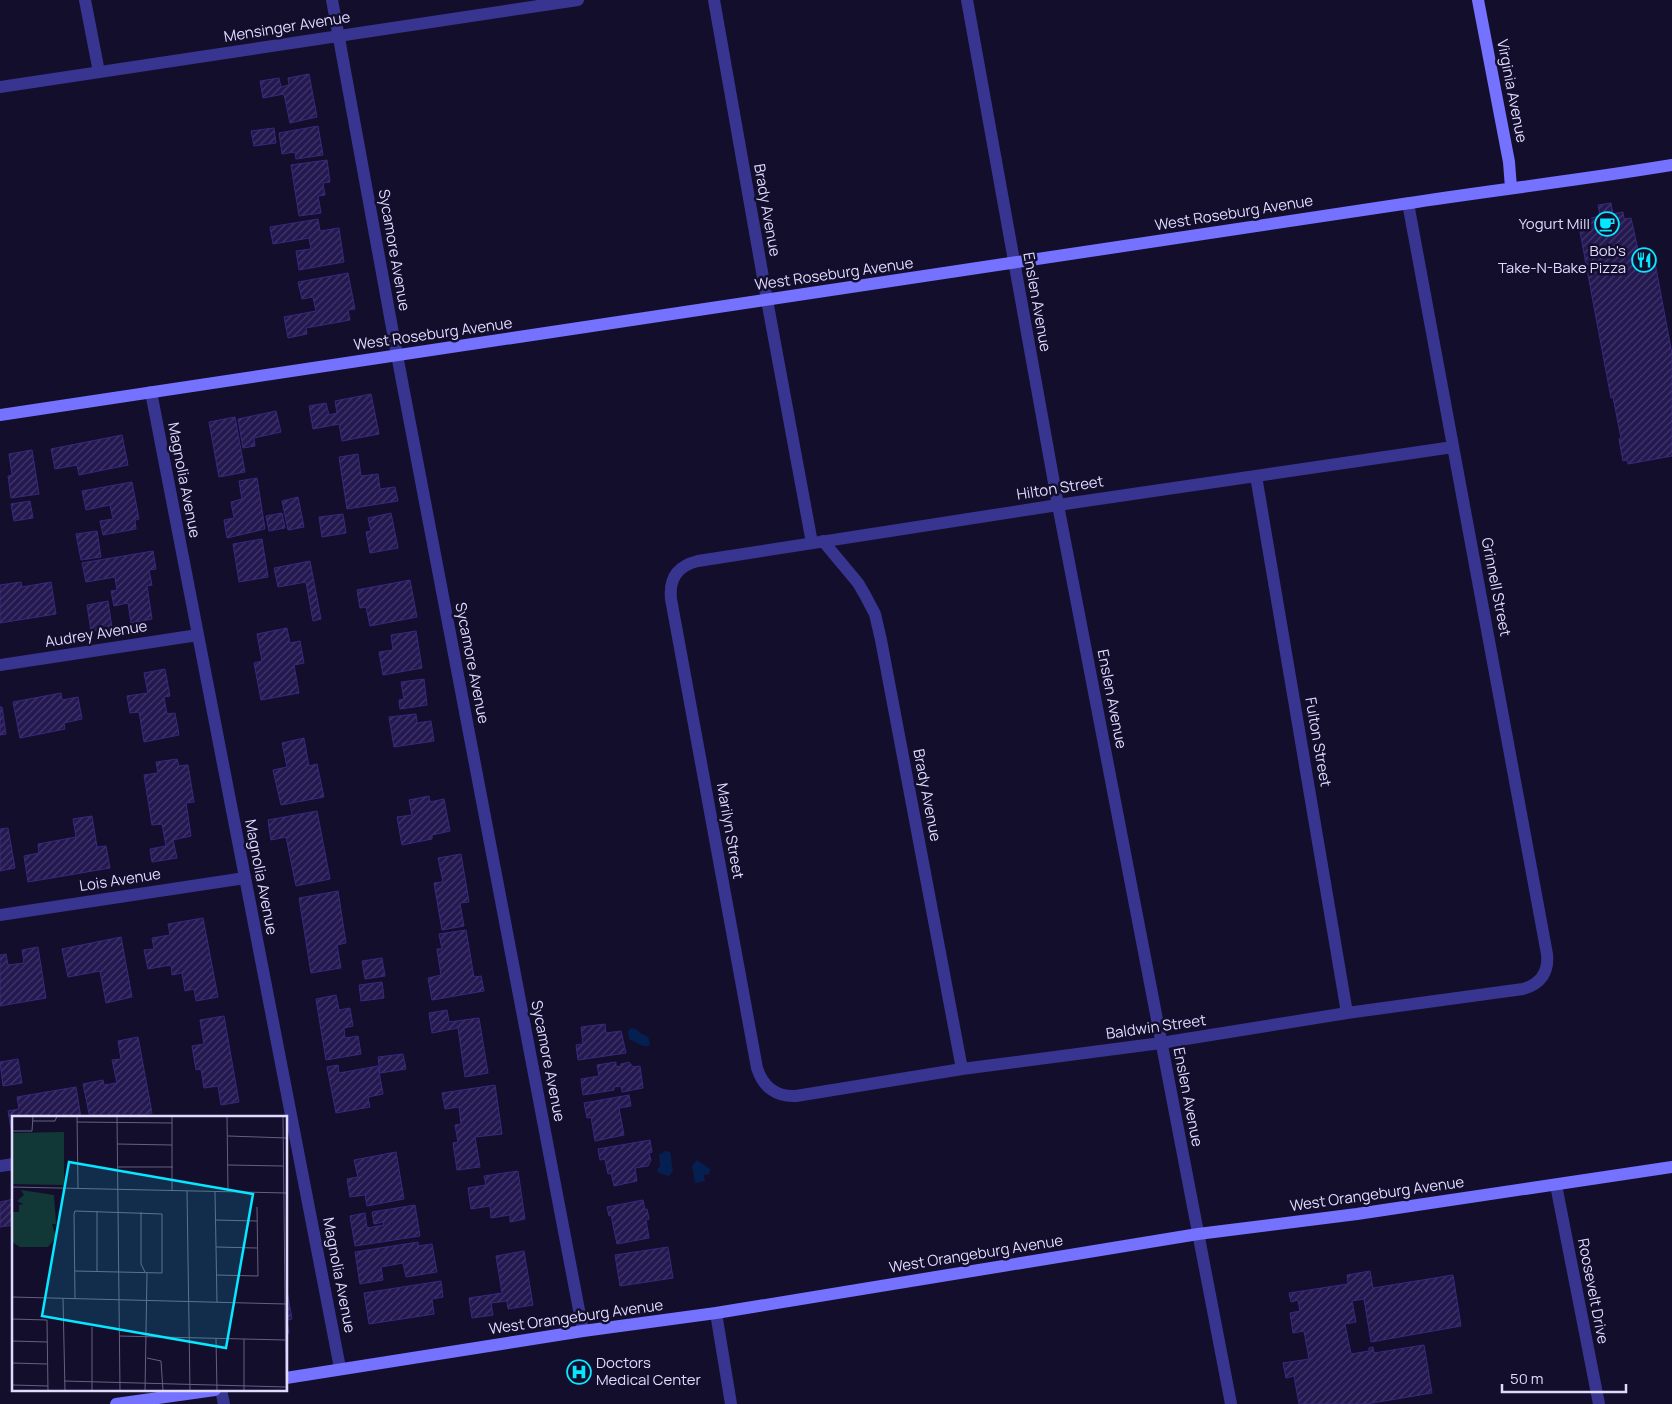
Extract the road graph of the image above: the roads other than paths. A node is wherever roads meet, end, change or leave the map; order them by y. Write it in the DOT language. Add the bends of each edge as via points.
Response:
graph roads {
  1 [pos="86,0"];
  2 [pos="332,0"];
  3 [pos="578,0"];
  4 [pos="714,0"];
  5 [pos="967,0"];
  6 [pos="1478,0"];
  7 [pos="339,36"];
  8 [pos="99,72"];
  9 [pos="0,87"];
  10 [pos="1672,165"];
  11 [pos="1511,188"];
  12 [pos="1408,203"];
  13 [pos="1013,264"];
  14 [pos="767,300"];
  15 [pos="397,355"];
  16 [pos="151,392"];
  17 [pos="0,415"];
  18 [pos="1453,447"];
  19 [pos="1256,476"];
  20 [pos="1058,505"];
  21 [pos="818,542"];
  22 [pos="676,574"];
  23 [pos="198,634"];
  24 [pos="0,665"];
  25 [pos="245,878"];
  26 [pos="0,915"];
  27 [pos="1543,977"];
  28 [pos="1347,1013"];
  29 [pos="1161,1043"];
  30 [pos="962,1069"];
  31 [pos="770,1090"];
  32 [pos="288,1116"];
  33 [pos="289,1123"];
  34 [pos="1672,1167"];
  35 [pos="1556,1185"];
  36 [pos="1198,1234"];
  37 [pos="716,1313"];
  38 [pos="584,1331"];
  39 [pos="340,1368"];
  40 [pos="288,1378"];
  41 [pos="201,1392"];
  42 [pos="116,1404"];
  43 [pos="731,1404"];
  44 [pos="1231,1404"];
  45 [pos="1599,1404"];
  1 -- 8 [label="street"];
  2 -- 7 [label="street, Sycamore Avenue"];
  3 -- 7 [label="street, Mensinger Avenue"];
  4 -- 14 [label="street, Brady Avenue"];
  5 -- 13 [label="street, Enslen Avenue"];
  6 -- 11 [label="street, Virginia Avenue" via="1510,162"];
  7 -- 8 [label="street, Mensinger Avenue"];
  7 -- 15 [label="street, Sycamore Avenue"];
  8 -- 9 [label="street, Mensinger Avenue"];
  10 -- 11 [label="street, West Roseburg Avenue"];
  11 -- 12 [label="street, West Roseburg Avenue"];
  12 -- 13 [label="street, West Roseburg Avenue"];
  12 -- 18 [label="street, Grinnell Street"];
  13 -- 14 [label="street, West Roseburg Avenue"];
  13 -- 20 [label="street, Enslen Avenue"];
  14 -- 15 [label="street, West Roseburg Avenue"];
  14 -- 21 [label="street, Brady Avenue"];
  15 -- 16 [label="street, West Roseburg Avenue"];
  15 -- 38 [label="street, Sycamore Avenue"];
  16 -- 17 [label="street, West Roseburg Avenue"];
  16 -- 23 [label="street, Magnolia Avenue"];
  18 -- 19 [label="street, Hilton Street"];
  18 -- 27 [label="street, Grinnell Street" via="1547,954"];
  19 -- 20 [label="street, Hilton Street"];
  19 -- 28 [label="street, Fulton Street"];
  20 -- 21 [label="street, Hilton Street"];
  20 -- 29 [label="street, Enslen Avenue"];
  21 -- 22 [label="street, Hilton Street" via="698,560"];
  21 -- 30 [label="street, Brady Avenue" via="858,583 875,614"];
  22 -- 31 [label="street, Marilyn Street" via="670,588 672,609 757,1068"];
  23 -- 24 [label="street, Audrey Avenue"];
  23 -- 25 [label="street, Magnolia Avenue"];
  25 -- 26 [label="street, Lois Avenue"];
  25 -- 32 [label="street, Magnolia Avenue"];
  27 -- 28 [label="street, Baldwin Street" via="1523,989"];
  28 -- 29 [label="street, Baldwin Street"];
  29 -- 30 [label="street, Baldwin Street"];
  29 -- 36 [label="street, Enslen Avenue"];
  30 -- 31 [label="street, Baldwin Street" via="796,1096"];
  33 -- 39 [label="street, Magnolia Avenue"];
  34 -- 35 [label="street, West Orangeburg Avenue"];
  35 -- 36 [label="street, West Orangeburg Avenue"];
  35 -- 45 [label="street, Roosevelt Drive"];
  36 -- 37 [label="street, West Orangeburg Avenue"];
  36 -- 44 [label="street, Enslen Avenue"];
  37 -- 38 [label="street, West Orangeburg Avenue"];
  37 -- 43 [label="street"];
  38 -- 39 [label="street, West Orangeburg Avenue"];
  39 -- 40 [label="street, West Orangeburg Avenue"];
  41 -- 42 [label="street"];
}
